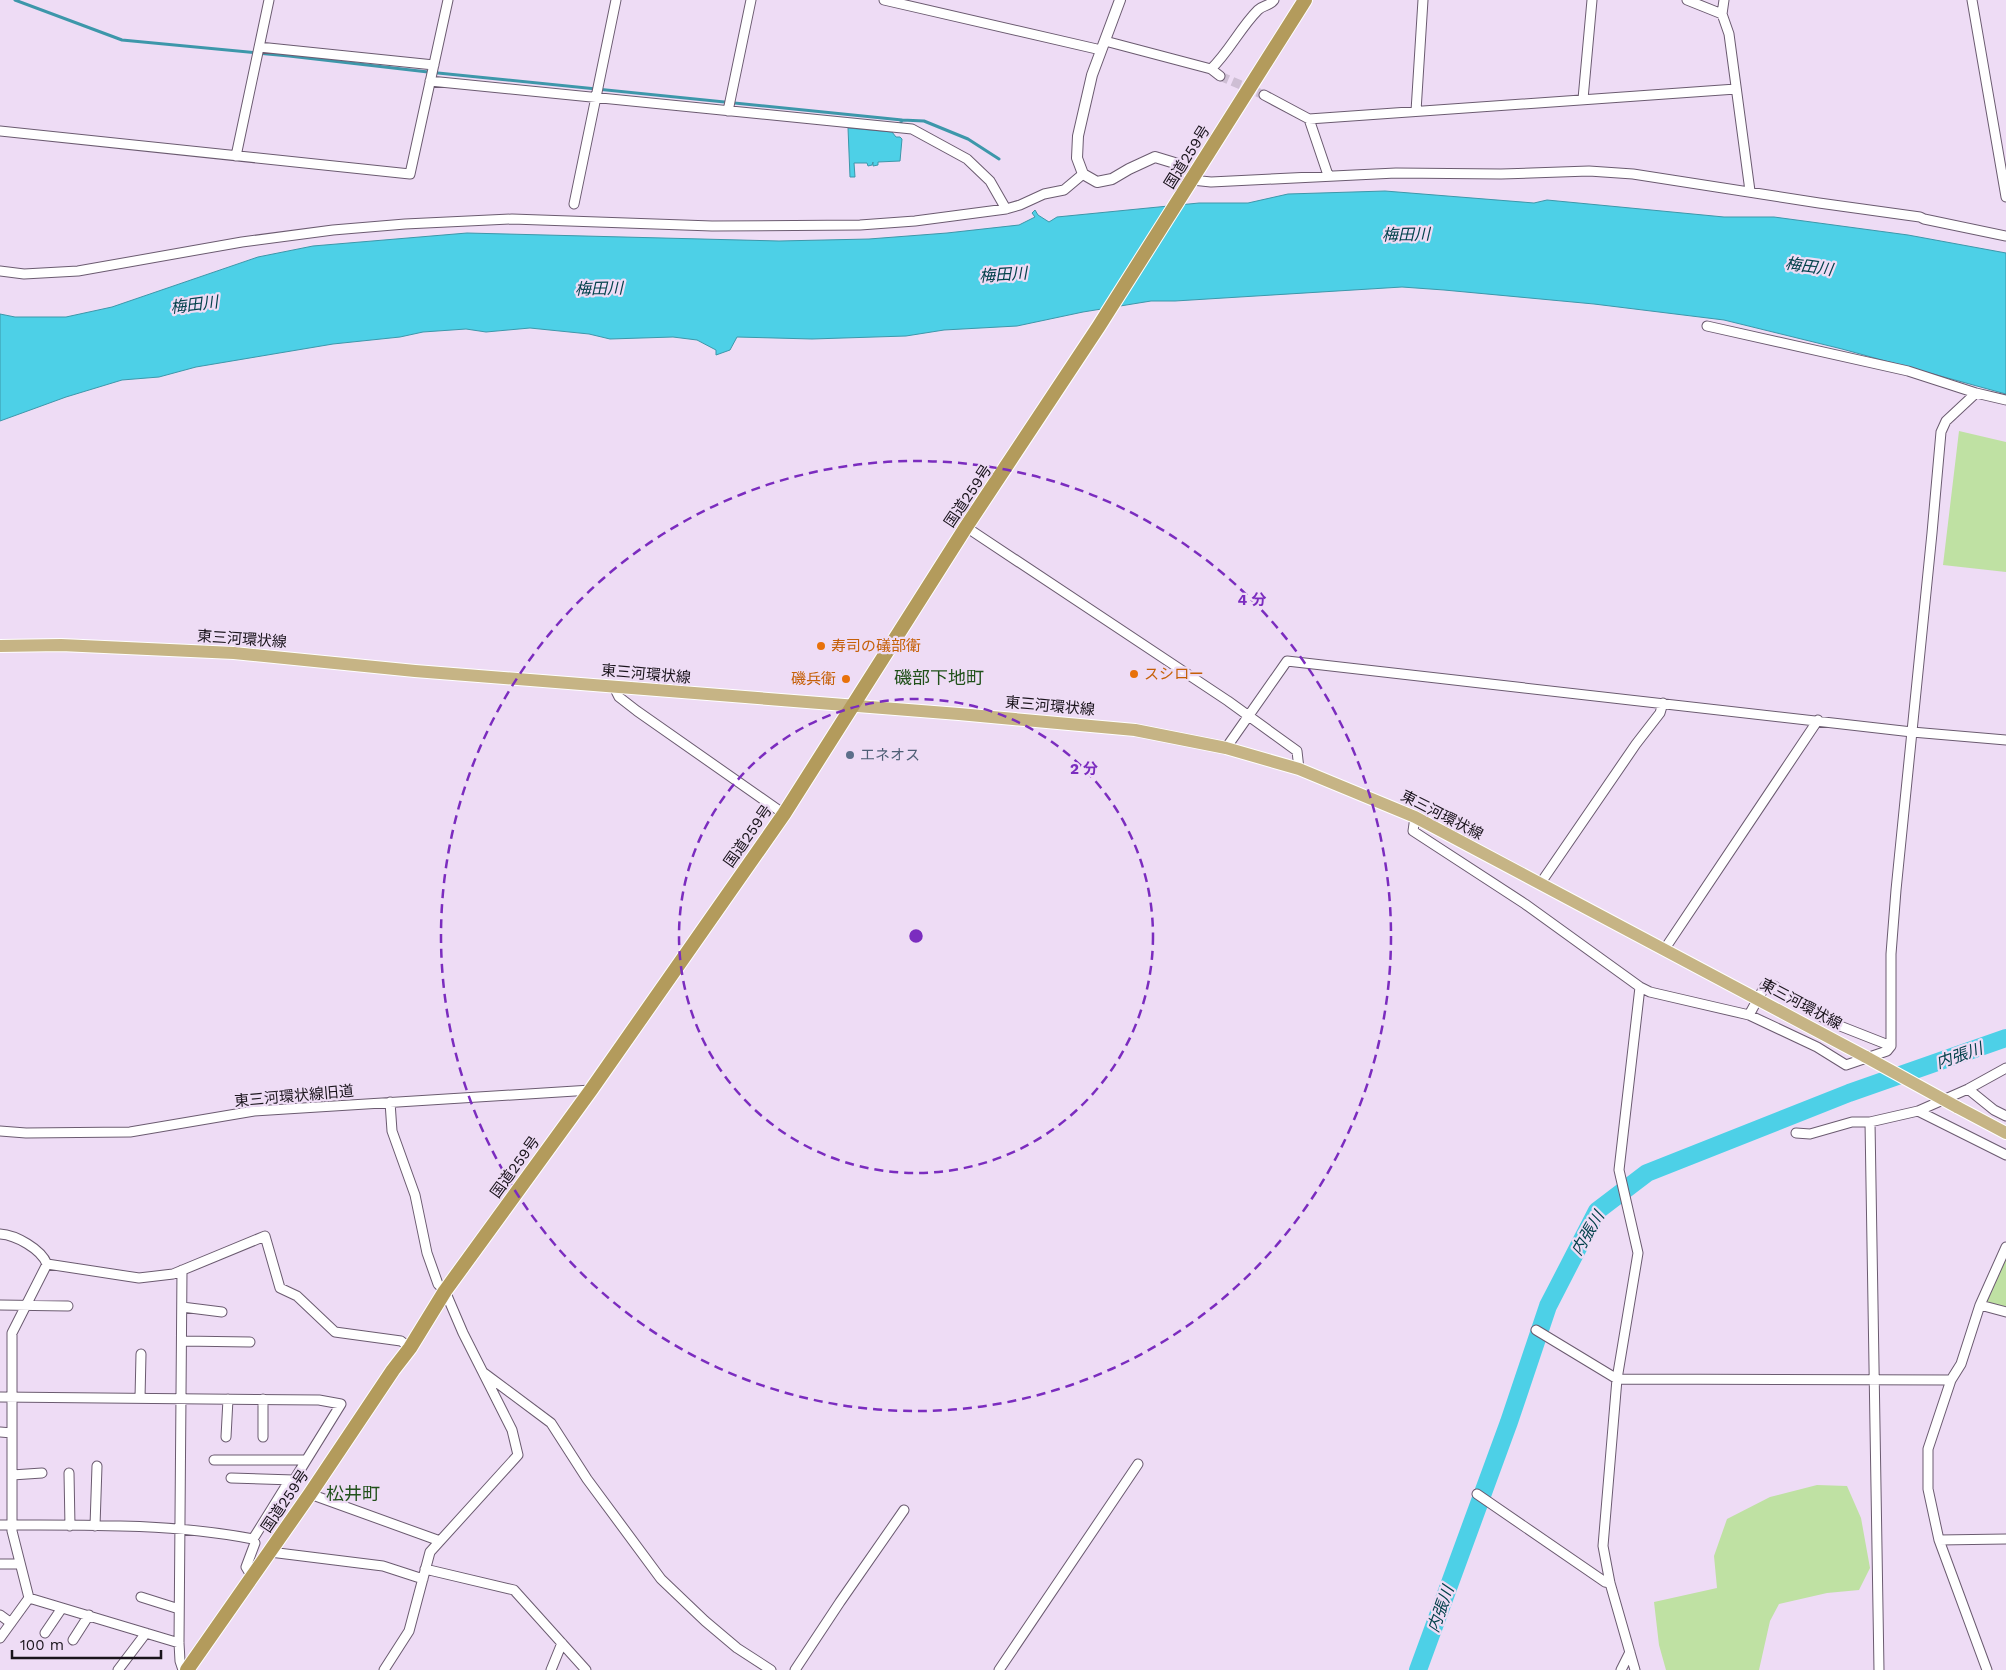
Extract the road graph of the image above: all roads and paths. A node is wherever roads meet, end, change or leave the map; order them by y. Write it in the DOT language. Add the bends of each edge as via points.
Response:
graph roads {
  1 [pos="269,0"];
  2 [pos="448,0"];
  3 [pos="616,0"];
  4 [pos="751,0"];
  5 [pos="884,0"];
  6 [pos="1120,0"];
  7 [pos="1274,0"];
  8 [pos="1305,0"];
  9 [pos="1423,0"];
  10 [pos="1592,0"];
  11 [pos="1687,0"];
  12 [pos="1724,0"];
  13 [pos="1972,0"];
  14 [pos="1722,14"];
  15 [pos="1103,45"];
  16 [pos="258,51"];
  17 [pos="434,66"];
  18 [pos="1211,69"];
  19 [pos="1220,76"];
  20 [pos="430,79"];
  21 [pos="1736,89"];
  22 [pos="597,91"];
  23 [pos="1264,95"];
  24 [pos="1583,99"];
  25 [pos="728,109"];
  26 [pos="1416,111"];
  27 [pos="1309,119"];
  28 [pos="0,132"];
  29 [pos="236,156"];
  30 [pos="1083,174"];
  31 [pos="1328,175"];
  32 [pos="1192,180"];
  33 [pos="1750,191"];
  34 [pos="2006,197"];
  35 [pos="574,204"];
  36 [pos="1006,209"];
  37 [pos="2006,236"];
  38 [pos="0,271"];
  39 [pos="1707,326"];
  40 [pos="1976,393"];
  41 [pos="2006,400"];
  42 [pos="966,527"];
  43 [pos="0,646"];
  44 [pos="614,688"];
  45 [pos="1663,703"];
  46 [pos="852,707"];
  47 [pos="1247,716"];
  48 [pos="1818,720"];
  49 [pos="1912,732"];
  50 [pos="2006,740"];
  51 [pos="1226,748"];
  52 [pos="1299,769"];
  53 [pos="784,814"];
  54 [pos="1415,817"];
  55 [pos="1540,884"];
  56 [pos="1664,950"];
  57 [pos="1640,987"];
  58 [pos="1757,998"];
  59 [pos="1749,1015"];
  60 [pos="1891,1046"];
  61 [pos="2006,1068"];
  62 [pos="1968,1089"];
  63 [pos="591,1090"];
  64 [pos="390,1102"];
  65 [pos="1918,1110"];
  66 [pos="2006,1116"];
  67 [pos="1870,1122"];
  68 [pos="0,1131"];
  69 [pos="1796,1133"];
  70 [pos="2006,1133"];
  71 [pos="2006,1155"];
  72 [pos="0,1234"];
  73 [pos="2006,1247"];
  74 [pos="47,1264"];
  75 [pos="182,1270"];
  76 [pos="445,1291"];
  77 [pos="0,1305"];
  78 [pos="26,1305"];
  79 [pos="1980,1305"];
  80 [pos="68,1306"];
  81 [pos="182,1307"];
  82 [pos="222,1312"];
  83 [pos="2006,1312"];
  84 [pos="1536,1330"];
  85 [pos="182,1341"];
  86 [pos="250,1342"];
  87 [pos="410,1348"];
  88 [pos="141,1354"];
  89 [pos="482,1371"];
  90 [pos="1617,1379"];
  91 [pos="1874,1379"];
  92 [pos="1951,1380"];
  93 [pos="0,1398"];
  94 [pos="12,1398"];
  95 [pos="140,1398"];
  96 [pos="181,1398"];
  97 [pos="228,1399"];
  98 [pos="263,1399"];
  99 [pos="0,1432"];
  100 [pos="12,1432"];
  101 [pos="226,1437"];
  102 [pos="263,1437"];
  103 [pos="214,1460"];
  104 [pos="306,1460"];
  105 [pos="1138,1464"];
  106 [pos="97,1466"];
  107 [pos="42,1473"];
  108 [pos="69,1473"];
  109 [pos="12,1475"];
  110 [pos="231,1478"];
  111 [pos="294,1480"];
  112 [pos="310,1494"];
  113 [pos="1477,1494"];
  114 [pos="904,1510"];
  115 [pos="0,1525"];
  116 [pos="12,1525"];
  117 [pos="70,1526"];
  118 [pos="95,1526"];
  119 [pos="180,1528"];
  120 [pos="253,1539"];
  121 [pos="2006,1539"];
  122 [pos="1939,1540"];
  123 [pos="440,1541"];
  124 [pos="270,1552"];
  125 [pos="0,1564"];
  126 [pos="20,1564"];
  127 [pos="425,1569"];
  128 [pos="252,1577"];
  129 [pos="422,1579"];
  130 [pos="1610,1583"];
  131 [pos="141,1597"];
  132 [pos="29,1598"];
  133 [pos="62,1608"];
  134 [pos="179,1609"];
  135 [pos="0,1615"];
  136 [pos="89,1615"];
  137 [pos="11,1623"];
  138 [pos="45,1633"];
  139 [pos="146,1633"];
  140 [pos="0,1638"];
  141 [pos="73,1640"];
  142 [pos="562,1643"];
  143 [pos="179,1644"];
  144 [pos="1630,1652"];
  145 [pos="118,1670"];
  146 [pos="185,1670"];
  147 [pos="384,1670"];
  148 [pos="551,1670"];
  149 [pos="586,1670"];
  150 [pos="771,1670"];
  151 [pos="796,1670"];
  152 [pos="999,1670"];
  153 [pos="1621,1670"];
  154 [pos="1635,1670"];
  155 [pos="1879,1670"];
  156 [pos="1987,1670"];
  1 -- 16 [label="street"];
  2 -- 17 [label="street"];
  3 -- 22 [label="street"];
  4 -- 25 [label="street"];
  5 -- 15 [label="street"];
  6 -- 15 [label="street"];
  7 -- 18 [label="street" via="1272,4 1259,8"];
  8 -- 32 [label="highway, 国道259号"];
  9 -- 26 [label="street"];
  10 -- 24 [label="street"];
  11 -- 14 [label="street"];
  12 -- 14 [label="street"];
  13 -- 34 [label="street"];
  14 -- 21 [label="street"];
  15 -- 18 [label="street"];
  15 -- 30 [label="street" via="1092,75 1078,136 1077,158"];
  16 -- 17 [label="street"];
  16 -- 29 [label="street"];
  17 -- 20 [label="street"];
  18 -- 19 [label="street"];
  20 -- 22 [label="street"];
  20 -- 29 [label="street" via="410,174"];
  21 -- 24 [label="street"];
  21 -- 33 [label="street"];
  22 -- 25 [label="street"];
  22 -- 35 [label="street"];
  23 -- 27 [label="street"];
  24 -- 26 [label="street"];
  25 -- 36 [label="street" via="912,128 967,159 990,181"];
  26 -- 27 [label="street"];
  27 -- 31 [label="street"];
  28 -- 29 [label="street"];
  30 -- 32 [label="street" via="1097,182 1112,179 1156,157 1178,164"];
  30 -- 36 [label="street" via="1064,190"];
  31 -- 32 [label="street" via="1211,182"];
  31 -- 33 [label="street" via="1589,171 1634,174"];
  32 -- 42 [label="highway, 国道259号"];
  33 -- 37 [label="street" via="1920,217"];
  36 -- 38 [label="street" via="860,226 712,226 512,219 405,224 242,242 78,271 24,274"];
  39 -- 40 [label="street" via="1908,371"];
  40 -- 41 [label="street"];
  40 -- 49 [label="street" via="1950,417 1941,432"];
  42 -- 46 [label="highway, 国道259号"];
  42 -- 47 [label="street"];
  43 -- 44 [label="main road, 東三河環状線" via="61,645 234,653"];
  44 -- 46 [label="main road, 東三河環状線"];
  44 -- 53 [label="street" via="619,697 637,711"];
  45 -- 47 [label="street" via="1287,661"];
  45 -- 48 [label="street"];
  45 -- 55 [label="street" via="1660,713"];
  46 -- 51 [label="main road, 東三河環状線" via="1135,730"];
  46 -- 53 [label="highway, 国道259号"];
  47 -- 51 [label="street"];
  47 -- 52 [label="street" via="1297,751"];
  48 -- 49 [label="street"];
  48 -- 56 [label="street"];
  49 -- 50 [label="street"];
  49 -- 60 [label="street" via="1891,954"];
  51 -- 52 [label="main road, 東三河環状線"];
  52 -- 54 [label="main road, 東三河環状線"];
  53 -- 63 [label="highway, 国道259号"];
  54 -- 55 [label="main road, 東三河環状線"];
  54 -- 57 [label="street" via="1413,831 1525,904"];
  55 -- 56 [label="main road, 東三河環状線"];
  56 -- 58 [label="main road, 東三河環状線"];
  57 -- 59 [label="street"];
  57 -- 90 [label="street" via="1619,1170 1638,1253"];
  58 -- 59 [label="street"];
  58 -- 60 [label="street" via="1765,986 1774,986 1830,1022"];
  58 -- 70 [label="main road, 東三河環状線, bridge"];
  59 -- 60 [label="street" via="1817,1047 1846,1065 1887,1051"];
  61 -- 62 [label="street"];
  62 -- 65 [label="street"];
  62 -- 66 [label="street"];
  63 -- 64 [label="street, 東三河環状線旧道"];
  63 -- 76 [label="highway, 国道259号"];
  64 -- 68 [label="street, 東三河環状線旧道" via="254,1111 130,1132"];
  64 -- 76 [label="street" via="392,1131 415,1195 427,1253 438,1284"];
  65 -- 67 [label="street"];
  65 -- 71 [label="street"];
  67 -- 69 [label="street" via="1852,1122 1810,1134"];
  67 -- 91 [label="street"];
  72 -- 74 [label="street" via="14,1236 44,1257"];
  73 -- 79 [label="street"];
  74 -- 75 [label="street" via="139,1278"];
  74 -- 78 [label="street"];
  75 -- 81 [label="street"];
  75 -- 87 [label="street" via="266,1236 280,1288 297,1296 330,1329 401,1341"];
  76 -- 87 [label="highway, 国道259号"];
  76 -- 89 [label="street"];
  77 -- 78 [label="street"];
  78 -- 80 [label="street"];
  78 -- 94 [label="street" via="12,1333"];
  79 -- 83 [label="street"];
  79 -- 92 [label="street" via="1961,1364"];
  81 -- 82 [label="street"];
  81 -- 85 [label="street"];
  84 -- 90 [label="street"];
  85 -- 86 [label="street"];
  85 -- 96 [label="street"];
  87 -- 112 [label="highway, 国道259号"];
  88 -- 95 [label="street"];
  89 -- 123 [label="street" via="512,1430 518,1455"];
  89 -- 150 [label="street" via="551,1423 587,1479 662,1579 704,1621"];
  90 -- 91 [label="street"];
  90 -- 130 [label="street" via="1603,1546"];
  91 -- 92 [label="street"];
  91 -- 155 [label="street"];
  92 -- 122 [label="street" via="1928,1449 1928,1489"];
  93 -- 94 [label="street"];
  94 -- 95 [label="street"];
  94 -- 100 [label="street"];
  95 -- 96 [label="street"];
  96 -- 97 [label="street"];
  96 -- 119 [label="street"];
  97 -- 98 [label="street"];
  97 -- 101 [label="street"];
  98 -- 102 [label="street"];
  98 -- 104 [label="street" via="319,1400 341,1404"];
  99 -- 100 [label="street"];
  100 -- 109 [label="street"];
  103 -- 104 [label="street"];
  104 -- 111 [label="street"];
  105 -- 152 [label="street"];
  106 -- 118 [label="street"];
  107 -- 109 [label="street"];
  108 -- 117 [label="street"];
  109 -- 116 [label="street"];
  110 -- 111 [label="street"];
  111 -- 120 [label="street" via="286,1486"];
  112 -- 123 [label="street"];
  112 -- 124 [label="highway, 国道259号"];
  113 -- 130 [label="street"];
  114 -- 151 [label="street"];
  115 -- 116 [label="street"];
  116 -- 117 [label="street"];
  116 -- 126 [label="street"];
  117 -- 118 [label="street"];
  118 -- 119 [label="street"];
  119 -- 120 [label="street"];
  119 -- 134 [label="street"];
  120 -- 128 [label="street" via="246,1567"];
  121 -- 122 [label="street"];
  122 -- 156 [label="street"];
  123 -- 127 [label="street" via="430,1552"];
  124 -- 128 [label="highway, 国道259号"];
  124 -- 129 [label="street" via="383,1566"];
  125 -- 126 [label="street"];
  126 -- 132 [label="street"];
  127 -- 129 [label="street"];
  127 -- 142 [label="street" via="514,1590"];
  128 -- 146 [label="highway, 国道259号"];
  129 -- 147 [label="street" via="408,1631"];
  130 -- 144 [label="street"];
  131 -- 134 [label="street"];
  132 -- 133 [label="street"];
  132 -- 137 [label="street"];
  133 -- 136 [label="street"];
  133 -- 138 [label="street"];
  134 -- 143 [label="street"];
  135 -- 137 [label="street"];
  136 -- 139 [label="street"];
  136 -- 141 [label="street"];
  137 -- 140 [label="street"];
  139 -- 143 [label="street"];
  139 -- 145 [label="street"];
  142 -- 148 [label="street"];
  142 -- 149 [label="street"];
  143 -- 146 [label="street" via="180,1661"];
  144 -- 153 [label="street"];
  144 -- 154 [label="street"];
}
